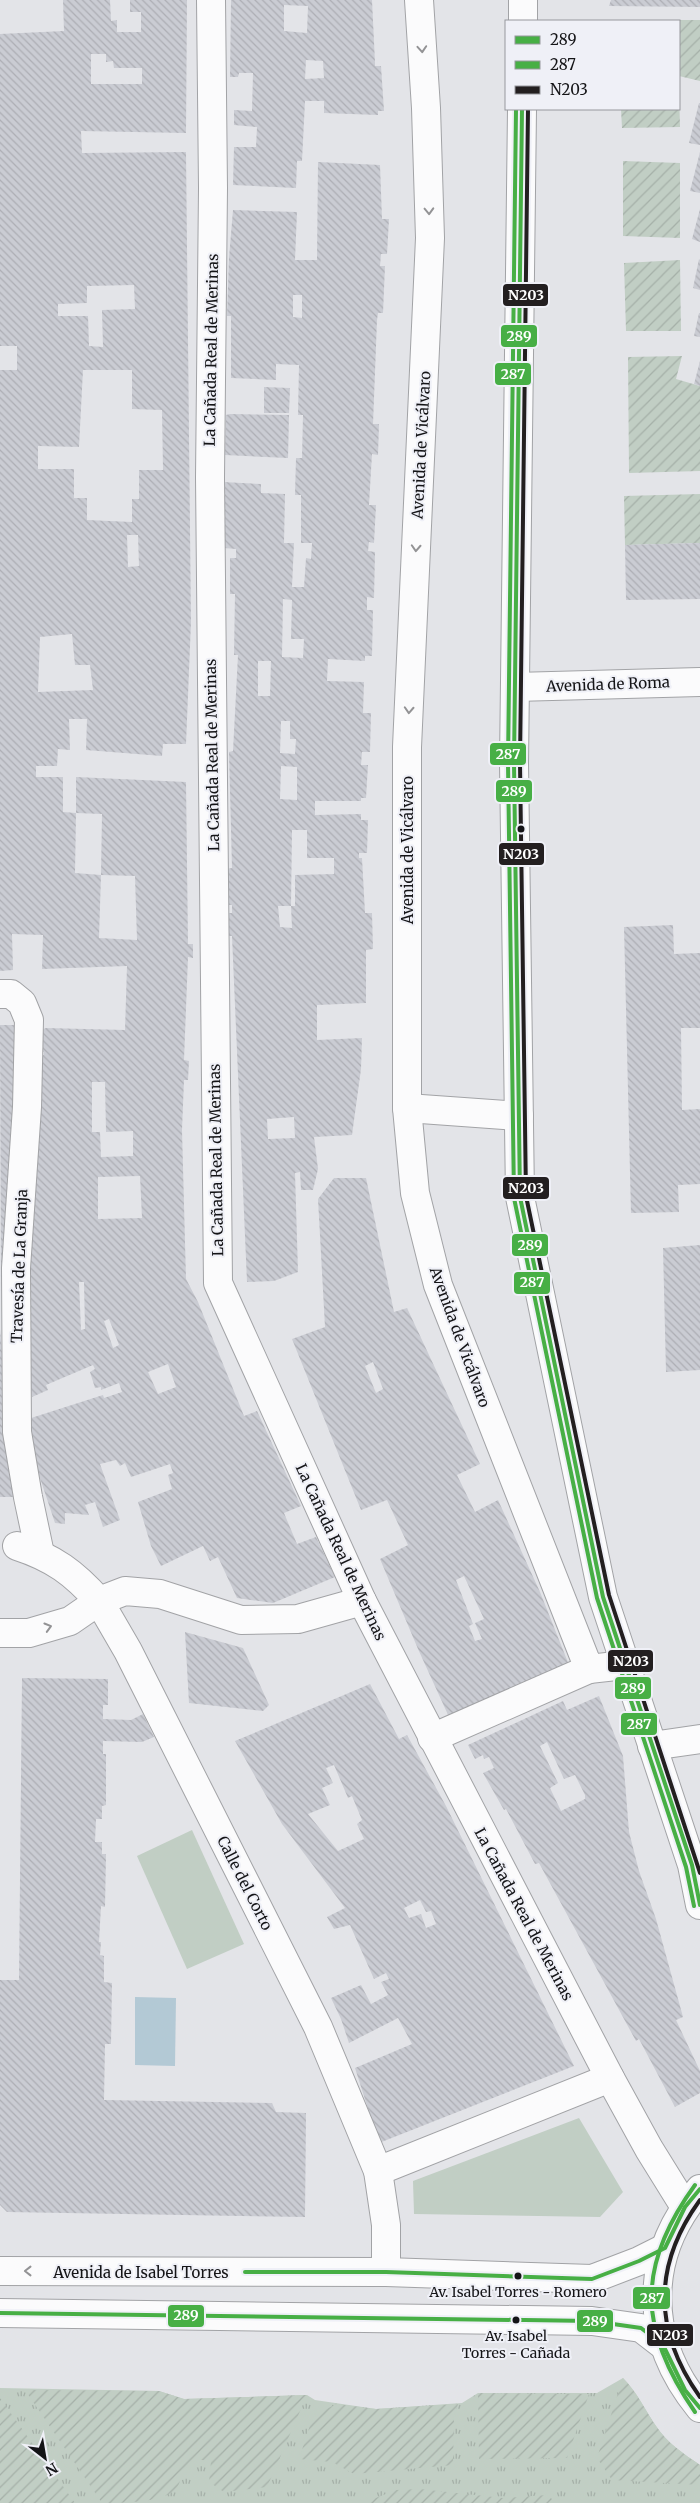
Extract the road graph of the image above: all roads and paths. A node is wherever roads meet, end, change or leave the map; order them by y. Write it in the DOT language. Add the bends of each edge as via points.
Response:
graph roads {
  1 [pos="211,0"];
  2 [pos="419,0"];
  3 [pos="523,0"];
  4 [pos="523,20"];
  5 [pos="522,110"];
  6 [pos="700,682"];
  7 [pos="515,687"];
  8 [pos="0,994"];
  9 [pos="407,1108"];
  10 [pos="519,1116"];
  11 [pos="29,1550"];
  12 [pos="100,1601"];
  13 [pos="362,1601"];
  14 [pos="0,1633"];
  15 [pos="625,1665"];
  16 [pos="589,1669"];
  17 [pos="432,1738"];
  18 [pos="700,1739"];
  19 [pos="652,1746"];
  20 [pos="700,1831"];
  21 [pos="692,1865"];
  22 [pos="700,1905"];
  23 [pos="610,2078"];
  24 [pos="378,2171"];
  25 [pos="692,2198"];
  26 [pos="665,2248"];
  27 [pos="0,2271"];
  28 [pos="386,2272"];
  29 [pos="0,2313"];
  30 [pos="663,2345"];
  31 [pos="700,2408"];
  1 -- 13 [label="street, La Cañada Real de Merinas" via="210,478 218,1283"];
  2 -- 9 [label="street, Avenida de Vicálvaro, one-way" via="430,238 407,747"];
  3 -- 4 [label="street"];
  5 -- 7 [label="street"];
  6 -- 7 [label="street, Avenida de Roma"];
  7 -- 10 [label="street"];
  8 -- 11 [label="street, Travesía de La Granja" via="11,994 22,1003 29,1020 27,1107 16,1268 17,1432 28,1497"];
  9 -- 10 [label="street"];
  9 -- 16 [label="street, Avenida de Vicálvaro" via="414,1193 438,1285"];
  10 -- 15 [label="street" via="520,1197 603,1597"];
  11 -- 12 [label="street, Calle del Corto" via="76,1576"];
  12 -- 13 [label="street" via="125,1591 160,1594 241,1620 298,1619"];
  14 -- 12 [label="street, one-way" via="29,1633 70,1621"];
  12 -- 24 [label="street, Calle del Corto" via="318,2028"];
  13 -- 17 [label="street, La Cañada Real de Merinas"];
  15 -- 16 [label="street"];
  15 -- 19 [label="street"];
  16 -- 17 [label="street"];
  17 -- 23 [label="street, La Cañada Real de Merinas"];
  18 -- 19 [label="street"];
  19 -- 21 [label="street"];
  20 -- 21 [label="street"];
  21 -- 22 [label="street"];
  23 -- 24 [label="street"];
  23 -- 25 [label="street, La Cañada Real de Merinas" via="649,2149"];
  24 -- 28 [label="street, Calle del Corto" via="386,2224"];
  25 -- 26 [label="street"];
  26 -- 28 [label="street, Avenida de Isabel Torres" via="592,2279"];
  26 -- 30 [label="street" via="658,2280 657,2313"];
  28 -- 27 [label="street, Avenida de Isabel Torres, one-way"];
  29 -- 30 [label="street" via="592,2321 641,2328"];
  30 -- 31 [label="street" via="672,2368"];
}
